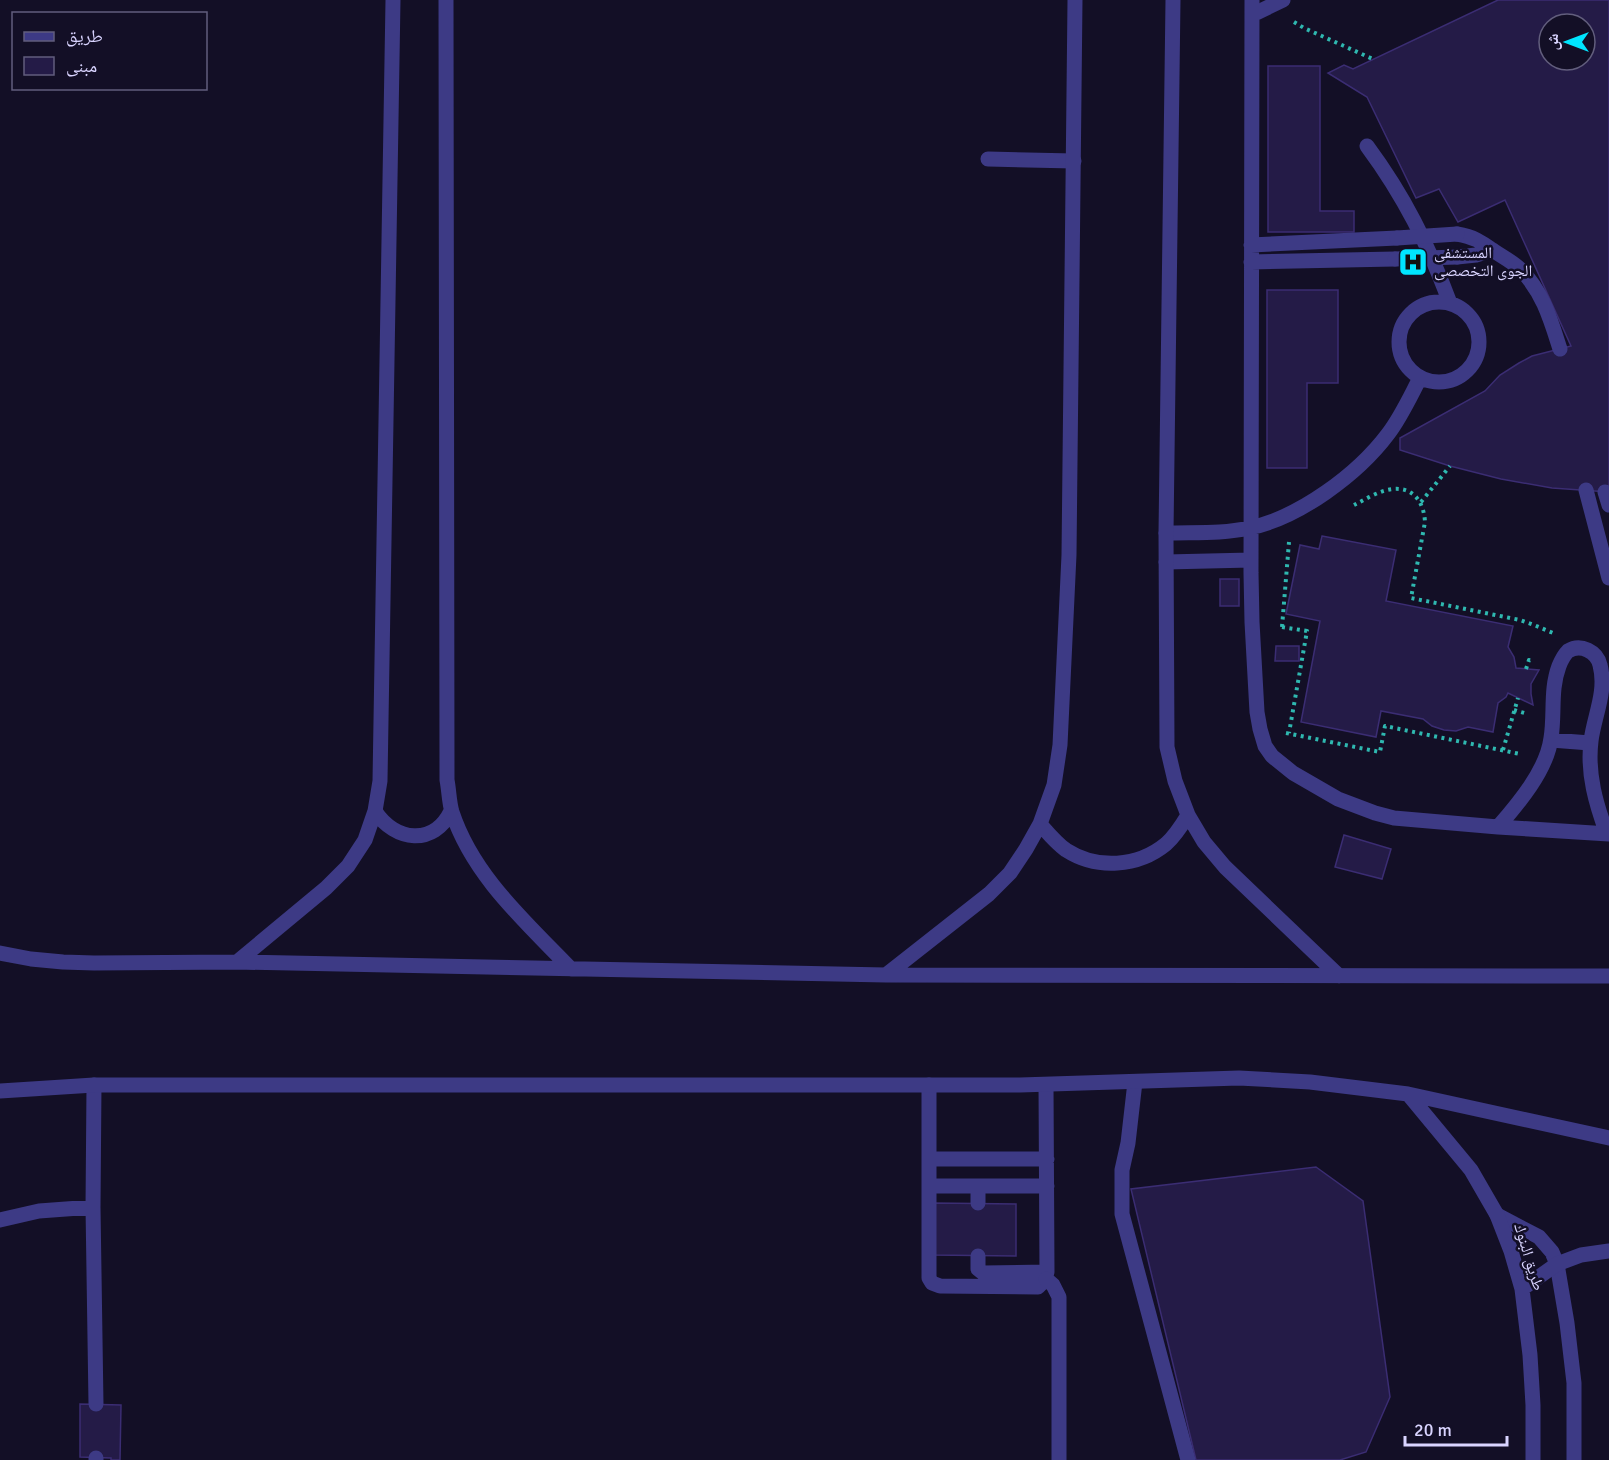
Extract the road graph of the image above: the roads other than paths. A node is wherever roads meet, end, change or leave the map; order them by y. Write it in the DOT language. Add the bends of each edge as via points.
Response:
graph roads {
  1 [pos="393,0"];
  2 [pos="446,0"];
  3 [pos="1075,0"];
  4 [pos="1173,0"];
  5 [pos="1283,0"];
  6 [pos="1252,7"];
  7 [pos="1367,146"];
  8 [pos="988,159"];
  9 [pos="1074,161"];
  10 [pos="1251,245"];
  11 [pos="1493,250"];
  12 [pos="1251,262"];
  13 [pos="1450,303"];
  14 [pos="1560,349"];
  15 [pos="1420,378"];
  16 [pos="1586,490"];
  17 [pos="1251,528"];
  18 [pos="1166,533"];
  19 [pos="1251,560"];
  20 [pos="1166,562"];
  21 [pos="1609,578"];
  22 [pos="1551,740"];
  23 [pos="1590,743"];
  24 [pos="375,811"];
  25 [pos="451,811"];
  26 [pos="1188,815"];
  27 [pos="1040,824"];
  28 [pos="1498,827"];
  29 [pos="1608,834"];
  30 [pos="0,953"];
  31 [pos="237,962"];
  32 [pos="571,969"];
  33 [pos="886,975"];
  34 [pos="1339,976"];
  35 [pos="1609,976"];
  36 [pos="1135,1082"];
  37 [pos="1046,1084"];
  38 [pos="94,1085"];
  39 [pos="929,1086"];
  40 [pos="1,1090"];
  41 [pos="1408,1094"];
  42 [pos="1609,1138"];
  43 [pos="929,1159"];
  44 [pos="1047,1159"];
  45 [pos="929,1186"];
  46 [pos="978,1186"];
  47 [pos="1047,1186"];
  48 [pos="978,1203"];
  49 [pos="93,1207"];
  50 [pos="1497,1215"];
  51 [pos="0,1220"];
  52 [pos="1609,1251"];
  53 [pos="978,1256"];
  54 [pos="1557,1264"];
  55 [pos="1046,1275"];
  56 [pos="1522,1289"];
  57 [pos="96,1404"];
  58 [pos="1059,1460"];
  59 [pos="1188,1460"];
  60 [pos="1533,1460"];
  61 [pos="1574,1460"];
  1 -- 24 [label="street" via="380,769"];
  2 -- 25 [label="street" via="447,768"];
  3 -- 9 [label="street"];
  4 -- 18 [label="street"];
  5 -- 6 [label="street"];
  6 -- 10 [label="street"];
  7 -- 13 [label="street" via="1402,195"];
  8 -- 9 [label="street"];
  9 -- 27 [label="street" via="1069,555 1060,734 1054,785"];
  10 -- 11 [label="street, bridge" via="1457,234 1475,237"];
  10 -- 12 [label="street"];
  11 -- 12 [label="street, bridge" via="1457,257"];
  11 -- 14 [label="street" via="1532,283 1543,300"];
  12 -- 17 [label="street"];
  13 -- 15 [label="street" via="1422,305 1403,325 1400,353 1406,366"];
  13 -- 15 [label="street" via="1473,319 1479,332 1476,360 1457,379 1443,383"];
  15 -- 17 [label="street" via="1388,434 1355,470 1296,511"];
  16 -- 21 [label="street"];
  17 -- 18 [label="street"];
  17 -- 19 [label="street"];
  18 -- 20 [label="street"];
  19 -- 20 [label="street"];
  19 -- 28 [label="street" via="1257,712 1265,746 1272,756 1338,799 1375,813"];
  20 -- 26 [label="street" via="1167,747"];
  22 -- 23 [label="street"];
  22 -- 23 [label="street" via="1557,670 1567,652 1576,648 1594,653 1600,663 1601,698"];
  22 -- 28 [label="street" via="1544,761 1523,796"];
  23 -- 29 [label="street" via="1592,785"];
  24 -- 25 [label="street" via="391,829 412,836 437,829"];
  24 -- 31 [label="street" via="365,840 348,866"];
  25 -- 32 [label="street" via="477,864 494,888"];
  26 -- 27 [label="street" via="1167,844 1135,861 1117,864 1100,863 1066,850"];
  26 -- 34 [label="street" via="1225,867"];
  27 -- 33 [label="street" via="1010,873 989,894"];
  28 -- 29 [label="street"];
  30 -- 31 [label="street" via="63,962"];
  31 -- 32 [label="street"];
  32 -- 33 [label="street"];
  33 -- 34 [label="street"];
  34 -- 35 [label="street"];
  36 -- 37 [label="street"];
  36 -- 41 [label="street" via="1239,1078"];
  36 -- 59 [label="street" via="1122,1170 1122,1214"];
  37 -- 39 [label="street"];
  37 -- 44 [label="street"];
  38 -- 39 [label="street"];
  38 -- 40 [label="street"];
  38 -- 49 [label="street"];
  39 -- 43 [label="street"];
  41 -- 42 [label="street"];
  41 -- 50 [label="street, طريق البنوك" via="1471,1170"];
  43 -- 44 [label="street"];
  43 -- 45 [label="street"];
  44 -- 47 [label="street"];
  45 -- 46 [label="street"];
  45 -- 55 [label="street" via="932,1283 1038,1287"];
  46 -- 47 [label="street"];
  46 -- 48 [label="street"];
  47 -- 55 [label="street"];
  49 -- 51 [label="street" via="39,1211"];
  49 -- 57 [label="street"];
  50 -- 54 [label="street" via="1539,1236"];
  50 -- 56 [label="street, طريق البنوك"];
  52 -- 54 [label="street"];
  53 -- 55 [label="street" via="978,1269 983,1273"];
  54 -- 56 [label="street"];
  54 -- 61 [label="street" via="1574,1383"];
  55 -- 58 [label="street" via="1059,1297"];
  56 -- 60 [label="street, طريق البنوك" via="1530,1355"];
}
